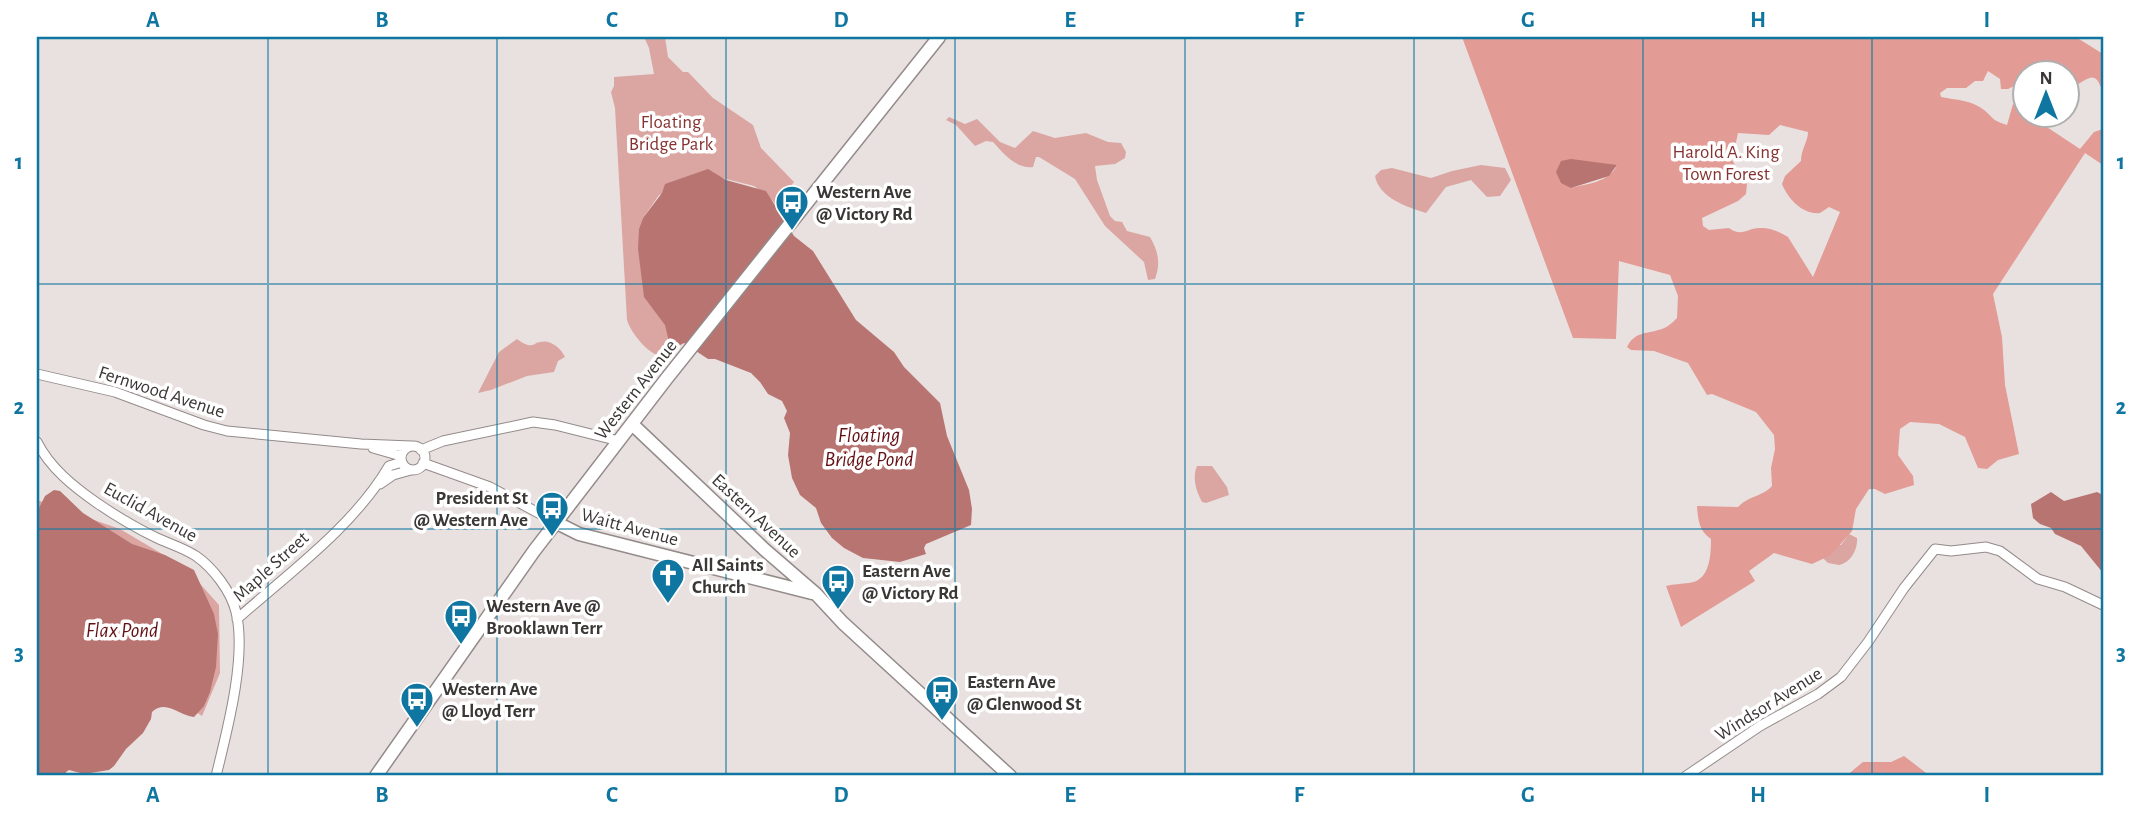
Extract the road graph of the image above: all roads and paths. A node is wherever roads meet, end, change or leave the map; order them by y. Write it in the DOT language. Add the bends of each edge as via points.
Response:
graph roads {
  1 [pos="939,37"];
  2 [pos="37,374"];
  3 [pos="632,424"];
  4 [pos="619,440"];
  5 [pos="37,442"];
  6 [pos="361,444"];
  7 [pos="411,446"];
  8 [pos="421,450"];
  9 [pos="384,452"];
  10 [pos="401,459"];
  11 [pos="423,463"];
  12 [pos="389,466"];
  13 [pos="411,470"];
  14 [pos="378,485"];
  15 [pos="557,523"];
  16 [pos="816,594"];
  17 [pos="2103,606"];
  18 [pos="237,619"];
  19 [pos="216,776"];
  20 [pos="376,776"];
  21 [pos="1010,776"];
  22 [pos="1686,776"];
  1 -- 3 [label="main road, Western Avenue"];
  2 -- 6 [label="street, Fernwood Avenue" via="115,392 227,431"];
  3 -- 4 [label="main road, Western Avenue"];
  3 -- 16 [label="main road, Eastern Avenue"];
  4 -- 8 [label="street" via="533,422"];
  4 -- 15 [label="main road, Western Avenue"];
  5 -- 18 [label="street, Euclid Avenue" via="48,460 84,494 208,566 230,597"];
  6 -- 7 [label="street, Fernwood Avenue"];
  6 -- 9 [label="street, Fernwood Avenue"];
  7 -- 8 [label="street"];
  7 -- 10 [label="street"];
  8 -- 11 [label="street"];
  9 -- 10 [label="street, Fernwood Avenue"];
  9 -- 12 [label="street"];
  10 -- 12 [label="street"];
  10 -- 13 [label="street"];
  11 -- 13 [label="street, Maple Street"];
  11 -- 15 [label="street" via="490,486"];
  12 -- 14 [label="street, Maple Street"];
  13 -- 14 [label="street, Maple Street"];
  14 -- 18 [label="street, Maple Street" via="341,526"];
  15 -- 16 [label="main road, Waitt Avenue" via="579,534"];
  15 -- 20 [label="main road, Western Avenue"];
  16 -- 21 [label="main road, Eastern Avenue"];
  17 -- 22 [label="street, Windsor Avenue" via="2038,579 2000,551 1935,549 1835,682"];
  18 -- 19 [label="street, Maple Street" via="233,695"];
}
